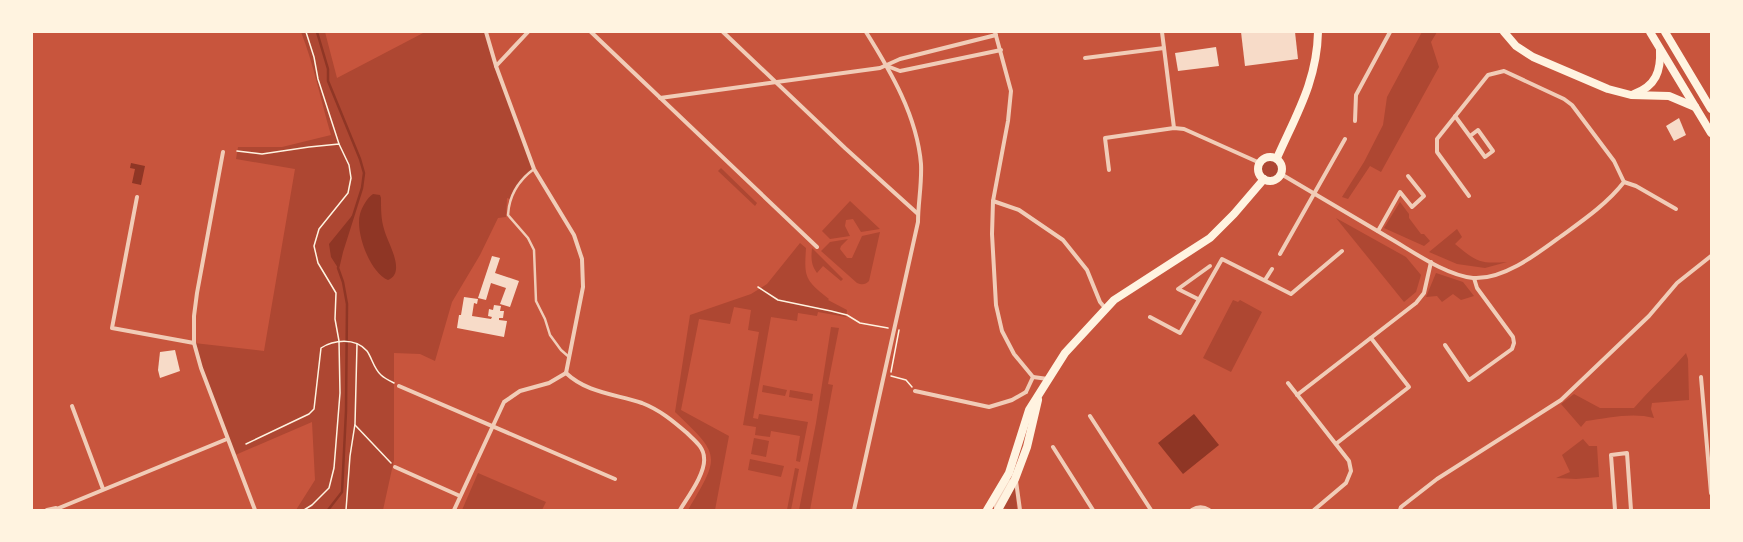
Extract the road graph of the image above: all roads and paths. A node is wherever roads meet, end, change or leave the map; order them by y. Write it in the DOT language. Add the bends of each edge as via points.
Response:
graph roads {
  1 [pos="306,32"];
  2 [pos="486,32"];
  3 [pos="528,32"];
  4 [pos="592,32"];
  5 [pos="723,32"];
  6 [pos="866,32"];
  7 [pos="1162,32"];
  8 [pos="1318,32"];
  9 [pos="1390,32"];
  10 [pos="1504,32"];
  11 [pos="1650,32"];
  12 [pos="1665,32"];
  13 [pos="996,34"];
  14 [pos="1164,48"];
  15 [pos="1660,49"];
  16 [pos="1001,50"];
  17 [pos="1086,58"];
  18 [pos="496,66"];
  19 [pos="887,66"];
  20 [pos="776,82"];
  21 [pos="1700,89"];
  22 [pos="1631,95"];
  23 [pos="660,98"];
  24 [pos="1711,99"];
  25 [pos="1695,107"];
  26 [pos="1711,109"];
  27 [pos="1455,116"];
  28 [pos="1356,120"];
  29 [pos="1174,128"];
  30 [pos="1711,133"];
  31 [pos="1470,136"];
  32 [pos="1345,139"];
  33 [pos="339,144"];
  34 [pos="237,151"];
  35 [pos="223,152"];
  36 [pos="1277,158"];
  37 [pos="1260,164"];
  38 [pos="534,169"];
  39 [pos="1109,170"];
  40 [pos="1281,174"];
  41 [pos="1408,176"];
  42 [pos="1264,179"];
  43 [pos="1624,182"];
  44 [pos="1315,194"];
  45 [pos="1469,196"];
  46 [pos="137,197"];
  47 [pos="993,201"];
  48 [pos="1676,209"];
  49 [pos="918,214"];
  50 [pos="1378,231"];
  51 [pos="817,247"];
  52 [pos="1342,251"];
  53 [pos="1280,254"];
  54 [pos="1711,256"];
  55 [pos="1431,262"];
  56 [pos="1210,266"];
  57 [pos="1272,270"];
  58 [pos="1474,278"];
  59 [pos="1265,280"];
  60 [pos="758,287"];
  61 [pos="1198,299"];
  62 [pos="1106,309"];
  63 [pos="1150,317"];
  64 [pos="894,330"];
  65 [pos="1371,338"];
  66 [pos="339,341"];
  67 [pos="194,343"];
  68 [pos="358,344"];
  69 [pos="1445,345"];
  70 [pos="569,357"];
  71 [pos="566,373"];
  72 [pos="1033,377"];
  73 [pos="1701,377"];
  74 [pos="1048,379"];
  75 [pos="1288,383"];
  76 [pos="399,386"];
  77 [pos="915,391"];
  78 [pos="1026,392"];
  79 [pos="1297,395"];
  80 [pos="1038,397"];
  81 [pos="72,406"];
  82 [pos="1090,416"];
  83 [pos="355,424"];
  84 [pos="491,426"];
  85 [pos="227,439"];
  86 [pos="246,444"];
  87 [pos="1337,444"];
  88 [pos="1053,447"];
  89 [pos="395,468"];
  90 [pos="1009,473"];
  91 [pos="615,479"];
  92 [pos="1015,479"];
  93 [pos="103,489"];
  94 [pos="1711,493"];
  95 [pos="460,496"];
  96 [pos="55,509"];
  97 [pos="47,510"];
  98 [pos="255,510"];
  99 [pos="304,510"];
  100 [pos="346,510"];
  101 [pos="454,510"];
  102 [pos="680,510"];
  103 [pos="854,510"];
  104 [pos="988,510"];
  105 [pos="997,510"];
  106 [pos="1020,510"];
  107 [pos="1093,510"];
  108 [pos="1152,510"];
  109 [pos="1192,510"];
  110 [pos="1209,510"];
  111 [pos="1314,510"];
  112 [pos="1400,510"];
  113 [pos="1615,510"];
  114 [pos="1631,510"];
  1 -- 33 [label="path"];
  2 -- 18 [label="street"];
  3 -- 18 [label="street"];
  4 -- 23 [label="street"];
  5 -- 20 [label="street"];
  6 -- 19 [label="street"];
  7 -- 14 [label="street"];
  8 -- 36 [label="main road" via="1316,65 1310,84"];
  9 -- 28 [label="street" via="1356,95"];
  10 -- 22 [label="main road" via="1516,46 1533,57 1608,89"];
  11 -- 15 [label="main road"];
  12 -- 21 [label="main road"];
  13 -- 16 [label="street"];
  13 -- 19 [label="street" via="900,59"];
  14 -- 17 [label="street"];
  14 -- 29 [label="street"];
  15 -- 22 [label="main road" via="1660,67 1655,80 1642,91"];
  15 -- 25 [label="main road"];
  16 -- 19 [label="street" via="900,71"];
  16 -- 47 [label="street" via="1011,91"];
  18 -- 38 [label="street"];
  19 -- 20 [label="street"];
  19 -- 49 [label="street" via="915,129 920,163 921,196"];
  20 -- 23 [label="street"];
  20 -- 49 [label="street"];
  21 -- 24 [label="main road"];
  21 -- 26 [label="main road"];
  22 -- 25 [label="main road" via="1669,96"];
  23 -- 51 [label="street"];
  25 -- 30 [label="main road"];
  27 -- 31 [label="street"];
  27 -- 43 [label="street" via="1488,75 1504,71 1572,105 1614,161"];
  27 -- 45 [label="street" via="1437,139 1437,152"];
  29 -- 37 [label="street" via="1184,129"];
  29 -- 39 [label="street" via="1105,138"];
  31 -- 31 [label="street" via="1485,158 1493,151 1478,130"];
  32 -- 44 [label="street"];
  33 -- 34 [label="path" via="262,154"];
  33 -- 66 [label="path" via="349,165 351,178 348,193 318,229 314,246 318,262 336,293 335,318"];
  35 -- 67 [label="street" via="197,293"];
  36 -- 37 [label="main road" via="1269,157"];
  36 -- 40 [label="main road" via="1282,167"];
  37 -- 42 [label="main road" via="1258,170"];
  38 -- 70 [label="street" via="574,234 582,259 583,287"];
  38 -- 70 [label="lane" via="524,176 510,199 508,215 528,238 534,250 536,301 550,335"];
  40 -- 42 [label="main road" via="1275,180"];
  40 -- 44 [label="street"];
  41 -- 50 [label="street" via="1424,196 1412,207 1400,192"];
  42 -- 62 [label="main road" via="1210,238 1132,288"];
  43 -- 48 [label="street"];
  43 -- 58 [label="street" via="1585,218 1536,254 1510,269 1491,276"];
  44 -- 50 [label="street"];
  44 -- 53 [label="street"];
  46 -- 67 [label="street" via="112,328"];
  47 -- 62 [label="street" via="1020,210 1063,240 1087,270 1100,302"];
  47 -- 72 [label="street" via="996,305 1002,331 1014,354"];
  49 -- 64 [label="street"];
  50 -- 55 [label="street"];
  52 -- 59 [label="street" via="1291,294"];
  54 -- 112 [label="street" via="1677,283 1649,316 1561,400 1438,479"];
  55 -- 58 [label="street"];
  55 -- 65 [label="street" via="1424,293 1416,303"];
  56 -- 61 [label="street" via="1178,288"];
  57 -- 59 [label="street"];
  58 -- 69 [label="street" via="1477,288 1513,337 1512,348 1469,380"];
  59 -- 61 [label="street" via="1222,259"];
  60 -- 64 [label="path" via="778,300 847,315 860,323"];
  61 -- 63 [label="street" via="1180,333"];
  62 -- 74 [label="main road" via="1064,353"];
  64 -- 77 [label="path" via="901,331 890,377 906,380"];
  64 -- 103 [label="street"];
  65 -- 79 [label="street"];
  65 -- 87 [label="street" via="1409,387"];
  66 -- 68 [label="path"];
  66 -- 86 [label="path" via="330,342 321,348 314,409 309,414"];
  66 -- 99 [label="path" via="340,393 334,468 329,488"];
  67 -- 85 [label="street"];
  68 -- 76 [label="path" via="366,351 381,375"];
  68 -- 83 [label="path"];
  70 -- 71 [label="street"];
  71 -- 84 [label="street" via="549,383 511,396 504,402"];
  71 -- 102 [label="street" via="576,382 603,393 657,410 671,418 699,445 704,464"];
  72 -- 74 [label="street"];
  72 -- 78 [label="street"];
  73 -- 94 [label="street"];
  74 -- 80 [label="main road"];
  75 -- 79 [label="street"];
  76 -- 84 [label="street"];
  77 -- 78 [label="street" via="990,408"];
  78 -- 80 [label="street"];
  79 -- 87 [label="street"];
  80 -- 90 [label="main road" via="1029,410"];
  80 -- 92 [label="main road" via="1027,447"];
  81 -- 93 [label="street"];
  82 -- 108 [label="street"];
  83 -- 89 [label="path"];
  83 -- 100 [label="path"];
  84 -- 91 [label="street"];
  84 -- 95 [label="street"];
  85 -- 93 [label="street"];
  85 -- 98 [label="street"];
  87 -- 111 [label="street" via="1350,461 1351,471 1346,483"];
  88 -- 107 [label="street"];
  89 -- 95 [label="street"];
  90 -- 104 [label="main road"];
  90 -- 105 [label="street" via="1008,482 996,504"];
  92 -- 105 [label="main road"];
  92 -- 106 [label="street"];
  93 -- 96 [label="street"];
  95 -- 101 [label="street"];
  96 -- 97 [label="street"];
  109 -- 110 [label="street" via="1204,506"];
  113 -- 114 [label="street" via="1611,455 1627,454"];
}
